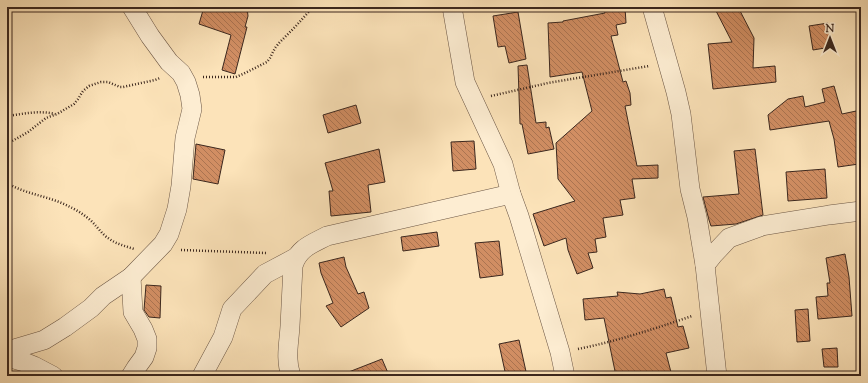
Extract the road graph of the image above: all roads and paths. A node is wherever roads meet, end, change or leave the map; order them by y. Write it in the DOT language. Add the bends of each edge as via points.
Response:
graph roads {
  1 [pos="132,7"];
  2 [pos="313,7"];
  3 [pos="452,7"];
  4 [pos="652,7"];
  5 [pos="668,62"];
  6 [pos="178,71"];
  7 [pos="473,100"];
  8 [pos="56,114"];
  9 [pos="7,116"];
  10 [pos="7,144"];
  11 [pos="7,183"];
  12 [pos="511,194"];
  13 [pos="861,212"];
  14 [pos="158,250"];
  15 [pos="297,256"];
  16 [pos="705,265"];
  17 [pos="132,277"];
  18 [pos="710,309"];
  19 [pos="7,351"];
  20 [pos="560,352"];
  21 [pos="7,357"];
  22 [pos="53,376"];
  23 [pos="131,376"];
  24 [pos="202,376"];
  25 [pos="291,376"];
  26 [pos="565,376"];
  27 [pos="717,376"];
  1 -- 6 [label="street" via="150,36"];
  2 -- 6 [label="path" via="279,43 270,58 257,68 236,76 208,77"];
  3 -- 7 [label="street" via="465,82"];
  4 -- 5 [label="street"];
  5 -- 7 [label="path" via="548,83"];
  5 -- 16 [label="street" via="681,114 690,189"];
  6 -- 8 [label="path" via="155,80 123,87 108,82 89,86 74,104"];
  6 -- 14 [label="street" via="186,82 192,109 185,138 177,209 169,234"];
  7 -- 12 [label="street" via="503,164"];
  8 -- 9 [label="path" via="40,112"];
  8 -- 10 [label="path"];
  11 -- 14 [label="path" via="71,207 91,221 108,238 122,245 135,250"];
  12 -- 15 [label="street" via="327,236 306,247"];
  12 -- 20 [label="street"];
  13 -- 16 [label="street" via="762,226 729,238"];
  14 -- 15 [label="path"];
  14 -- 17 [label="street"];
  15 -- 24 [label="street" via="265,274 232,309 223,336"];
  15 -- 25 [label="street" via="293,266 287,352"];
  16 -- 18 [label="street"];
  17 -- 19 [label="street" via="44,340"];
  17 -- 23 [label="street" via="133,312 143,329 147,348"];
  18 -- 20 [label="path" via="650,331"];
  18 -- 27 [label="street"];
  20 -- 26 [label="street"];
  21 -- 22 [label="street"];
}
